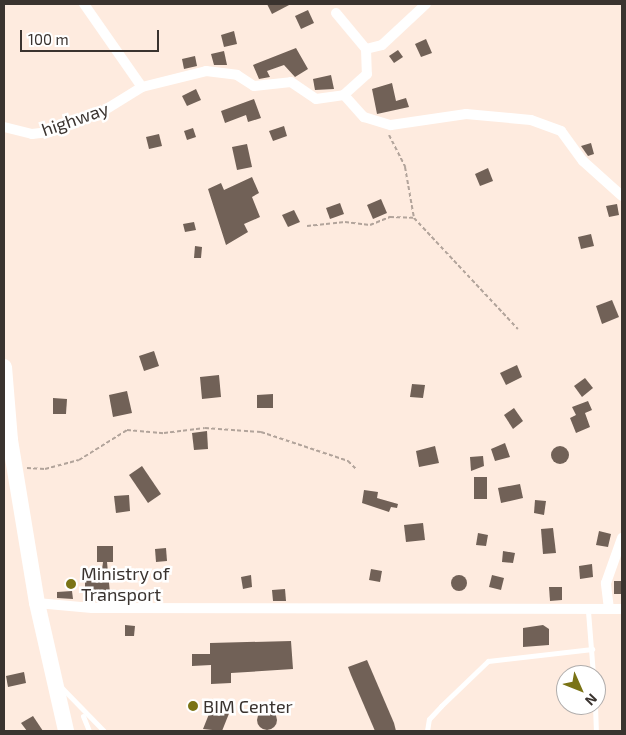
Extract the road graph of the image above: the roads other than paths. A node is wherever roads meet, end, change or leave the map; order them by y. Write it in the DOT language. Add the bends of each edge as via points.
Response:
graph roads {
  1 [pos="84,4"];
  2 [pos="426,4"];
  3 [pos="336,13"];
  4 [pos="366,49"];
  5 [pos="142,88"];
  6 [pos="344,94"];
  7 [pos="4,127"];
  8 [pos="622,196"];
  9 [pos="4,368"];
  10 [pos="622,538"];
  11 [pos="36,603"];
  12 [pos="609,609"];
  13 [pos="622,609"];
  14 [pos="588,611"];
  15 [pos="592,649"];
  16 [pos="593,665"];
  17 [pos="52,676"];
  18 [pos="81,713"];
  19 [pos="595,715"];
  20 [pos="66,731"];
  21 [pos="90,731"];
  22 [pos="104,731"];
  23 [pos="427,731"];
  24 [pos="596,731"];
  1 -- 5 [label="street"];
  2 -- 4 [label="street" via="382,45"];
  3 -- 4 [label="street"];
  4 -- 6 [label="street" via="368,74"];
  5 -- 6 [label="street, highway" via="206,72 237,75 254,86 291,82 316,99"];
  5 -- 7 [label="street, highway" via="100,113 49,132 32,134"];
  6 -- 8 [label="street" via="364,116 391,125 466,114 531,120 561,131 583,161"];
  9 -- 11 [label="main road" via="10,440"];
  10 -- 12 [label="street" via="606,583"];
  11 -- 14 [label="street" via="92,608"];
  11 -- 17 [label="main road"];
  12 -- 13 [label="street"];
  12 -- 14 [label="street"];
  14 -- 15 [label="lane"];
  15 -- 16 [label="lane"];
  15 -- 23 [label="lane" via="488,662 429,719"];
  17 -- 18 [label="lane"];
  17 -- 20 [label="main road"];
  18 -- 21 [label="lane"];
  18 -- 22 [label="lane"];
  19 -- 24 [label="lane"];
}
